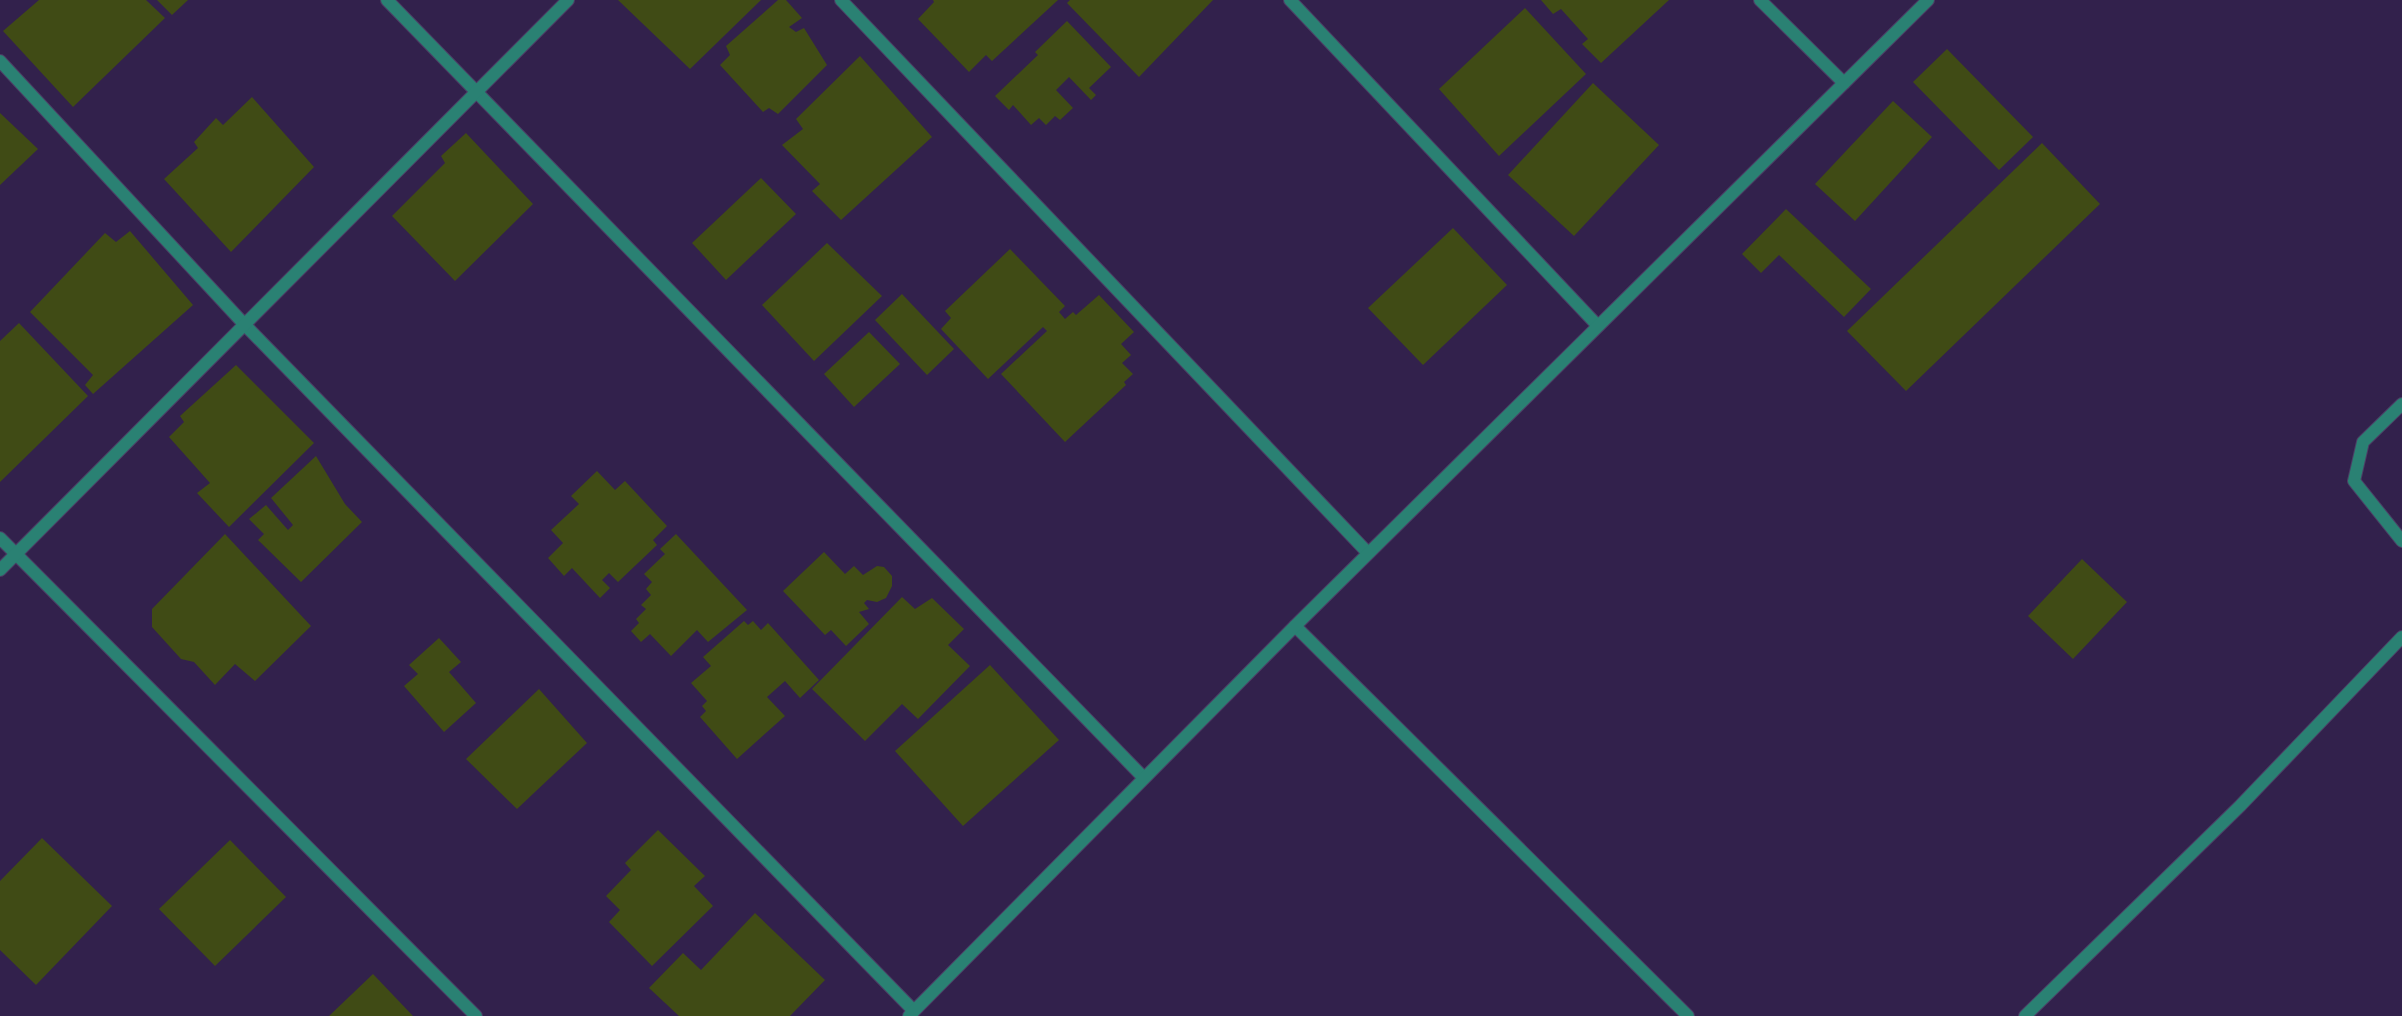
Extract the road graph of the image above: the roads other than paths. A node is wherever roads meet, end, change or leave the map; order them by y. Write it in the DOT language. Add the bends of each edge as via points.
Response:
graph roads {
  1 [pos="387,0"];
  2 [pos="568,0"];
  3 [pos="842,0"];
  4 [pos="1290,0"];
  5 [pos="1760,0"];
  6 [pos="1928,0"];
  7 [pos="0,61"];
  8 [pos="1844,83"];
  9 [pos="477,91"];
  10 [pos="244,324"];
  11 [pos="1598,326"];
  12 [pos="2402,404"];
  13 [pos="0,538"];
  14 [pos="2402,541"];
  15 [pos="1368,553"];
  16 [pos="16,554"];
  17 [pos="0,570"];
  18 [pos="1295,626"];
  19 [pos="2402,637"];
  20 [pos="1144,778"];
  21 [pos="912,1013"];
  22 [pos="476,1016"];
  23 [pos="1689,1016"];
  24 [pos="2025,1016"];
  1 -- 9 [label="street"];
  2 -- 9 [label="street"];
  3 -- 15 [label="street"];
  4 -- 11 [label="street"];
  5 -- 8 [label="street"];
  6 -- 8 [label="street"];
  7 -- 10 [label="street"];
  8 -- 11 [label="street"];
  9 -- 10 [label="street"];
  9 -- 20 [label="street"];
  10 -- 16 [label="street"];
  10 -- 21 [label="street"];
  11 -- 15 [label="street"];
  12 -- 14 [label="street" via="2363,442 2354,481"];
  13 -- 16 [label="street"];
  15 -- 18 [label="street"];
  16 -- 17 [label="street"];
  16 -- 22 [label="street"];
  18 -- 20 [label="street"];
  18 -- 23 [label="street"];
  19 -- 24 [label="street" via="2240,806"];
  20 -- 21 [label="street"];
}
